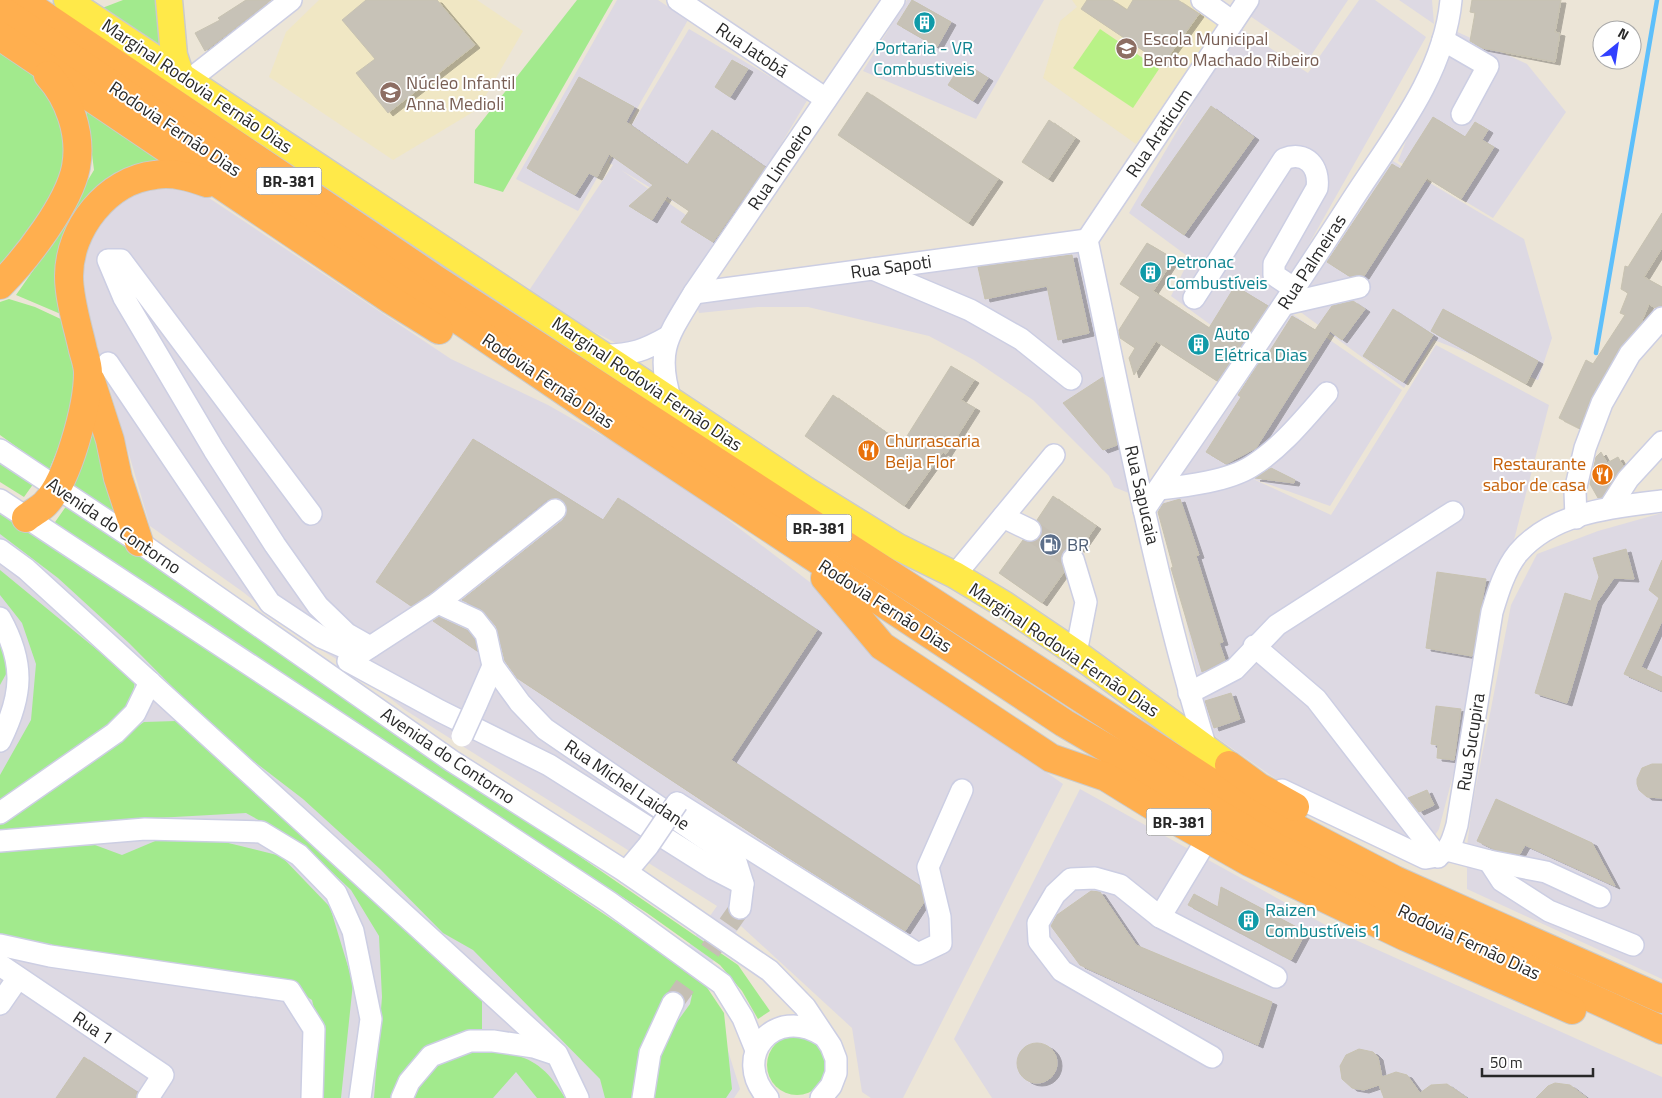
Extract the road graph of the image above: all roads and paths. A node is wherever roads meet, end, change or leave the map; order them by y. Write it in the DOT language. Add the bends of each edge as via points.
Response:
graph roads {
  1 [pos="21,0"];
  2 [pos="67,0"];
  3 [pos="169,0"];
  4 [pos="291,0"];
  5 [pos="678,0"];
  6 [pos="894,0"];
  7 [pos="1202,0"];
  8 [pos="1248,0"];
  9 [pos="1451,0"];
  10 [pos="0,9"];
  11 [pos="1233,22"];
  12 [pos="0,36"];
  13 [pos="1443,40"];
  14 [pos="31,57"];
  15 [pos="185,79"];
  16 [pos="826,99"];
  17 [pos="1462,114"];
  18 [pos="232,193"];
  19 [pos="1087,240"];
  20 [pos="873,269"];
  21 [pos="0,285"];
  22 [pos="1359,287"];
  23 [pos="694,293"];
  24 [pos="1290,296"];
  25 [pos="1194,298"];
  26 [pos="1662,318"];
  27 [pos="668,337"];
  28 [pos="605,355"];
  29 [pos="98,367"];
  30 [pos="1071,379"];
  31 [pos="1327,393"];
  32 [pos="671,401"];
  33 [pos="617,428"];
  34 [pos="1662,442"];
  35 [pos="0,450"];
  36 [pos="1054,455"];
  37 [pos="56,488"];
  38 [pos="1159,489"];
  39 [pos="0,500"];
  40 [pos="1662,501"];
  41 [pos="1610,507"];
  42 [pos="555,510"];
  43 [pos="1144,510"];
  44 [pos="1453,512"];
  45 [pos="311,514"];
  46 [pos="748,516"];
  47 [pos="1004,517"];
  48 [pos="26,518"];
  49 [pos="1576,518"];
  50 [pos="1030,530"];
  51 [pos="139,542"];
  52 [pos="0,550"];
  53 [pos="1073,559"];
  54 [pos="954,576"];
  55 [pos="438,603"];
  56 [pos="0,618"];
  57 [pos="1254,646"];
  58 [pos="359,654"];
  59 [pos="1076,654"];
  60 [pos="494,666"];
  61 [pos="20,672"];
  62 [pos="328,674"];
  63 [pos="150,682"];
  64 [pos="1189,693"];
  65 [pos="0,698"];
  66 [pos="0,741"];
  67 [pos="1206,748"];
  68 [pos="452,761"];
  69 [pos="1229,765"];
  70 [pos="962,790"];
  71 [pos="0,813"];
  72 [pos="1207,839"];
  73 [pos="0,841"];
  74 [pos="1443,853"];
  75 [pos="1489,861"];
  76 [pos="626,872"];
  77 [pos="743,884"];
  78 [pos="1600,897"];
  79 [pos="740,908"];
  80 [pos="1160,917"];
  81 [pos="0,945"];
  82 [pos="1633,945"];
  83 [pos="0,965"];
  84 [pos="1594,967"];
  85 [pos="18,978"];
  86 [pos="1276,978"];
  87 [pos="1662,999"];
  88 [pos="674,1003"];
  89 [pos="0,1004"];
  90 [pos="1662,1030"];
  91 [pos="822,1036"];
  92 [pos="1662,1049"];
  93 [pos="756,1050"];
  94 [pos="557,1054"];
  95 [pos="1212,1057"];
  96 [pos="757,1093"];
  97 [pos="148,1098"];
  98 [pos="312,1098"];
  99 [pos="360,1098"];
  100 [pos="402,1098"];
  101 [pos="578,1098"];
  102 [pos="643,1098"];
  103 [pos="821,1098"];
  1 -- 84 [label="highway, Rodovia Fernão Dias / BR-381" via="435,279 1221,789 1395,880"];
  2 -- 15 [label="main road, Marginal Rodovia Fernão Dias / BR-381"];
  3 -- 15 [label="main road" via="174,55"];
  4 -- 15 [label="street"];
  5 -- 16 [label="street, Rua Jatobá"];
  6 -- 16 [label="street, Rua Limoeiro"];
  7 -- 11 [label="street"];
  8 -- 11 [label="street, Rua Araticum"];
  9 -- 13 [label="street, Rua Palmeiras"];
  10 -- 33 [label="highway, Rodovia Fernão Dias / BR-381"];
  11 -- 19 [label="street, Rua Araticum"];
  12 -- 14 [label="highway, BR-381"];
  13 -- 17 [label="street" via="1488,66"];
  13 -- 24 [label="street, Rua Palmeiras" via="1436,64 1416,100"];
  14 -- 18 [label="highway, BR-381"];
  14 -- 21 [label="highway, BR-381" via="61,90 72,114 76,167 66,194 46,230"];
  15 -- 28 [label="main road, Marginal Rodovia Fernão Dias / BR-381"];
  16 -- 23 [label="street, Rua Limoeiro"];
  18 -- 29 [label="highway" via="186,176 154,174 124,185 100,201 83,226 73,251 69,276 75,313"];
  18 -- 33 [label="highway" via="391,300 490,361"];
  19 -- 20 [label="street, Rua Sapoti"];
  19 -- 43 [label="street, Rua Sapucaia"];
  20 -- 23 [label="street, Rua Sapoti"];
  20 -- 30 [label="street" via="970,310 1021,339"];
  22 -- 24 [label="street"];
  23 -- 27 [label="street, Rua Limoeiro"];
  24 -- 25 [label="street" via="1274,275 1274,264 1316,188 1318,177 1309,162 1292,156 1284,159"];
  24 -- 38 [label="street, Rua Palmeiras"];
  26 -- 49 [label="street" via="1630,354 1602,403 1585,448 1575,491"];
  27 -- 28 [label="street" via="628,355"];
  27 -- 32 [label="street, Rua Limoeiro" via="663,357"];
  28 -- 32 [label="main road, Marginal Rodovia Fernão Dias / BR-381"];
  29 -- 37 [label="highway" via="73,449"];
  29 -- 51 [label="highway" via="118,478"];
  29 -- 58 [label="street" via="270,603 321,637"];
  31 -- 38 [label="street" via="1283,442 1251,467 1202,484"];
  32 -- 54 [label="main road, Marginal Rodovia Fernão Dias / BR-381" via="890,542"];
  33 -- 46 [label="highway, Rodovia Fernão Dias / BR-381"];
  34 -- 41 [label="street" via="1628,479"];
  35 -- 37 [label="street, Avenida do Contorno"];
  36 -- 47 [label="street"];
  37 -- 48 [label="highway" via="45,504"];
  37 -- 51 [label="street, Avenida do Contorno"];
  38 -- 43 [label="street, Rua Palmeiras"];
  39 -- 48 [label="street, Avenida do Contorno"];
  40 -- 41 [label="street, Rua Sucupira"];
  41 -- 49 [label="street, Rua Sucupira"];
  42 -- 55 [label="street"];
  43 -- 64 [label="street, Rua Sapucaia"];
  44 -- 57 [label="street" via="1277,625"];
  45 -- 58 [label="street" via="121,260 108,260 124,298 275,546 318,606 347,634"];
  46 -- 72 [label="highway, BR-381" via="830,582 882,646 1051,758 1106,777"];
  46 -- 90 [label="highway, Rodovia Fernão Dias / BR-381" via="1056,718 1277,848 1413,917"];
  47 -- 50 [label="street"];
  47 -- 54 [label="street"];
  48 -- 93 [label="street, Avenida do Contorno" via="609,902 722,984 743,1018"];
  49 -- 74 [label="street, Rua Sucupira" via="1547,528 1518,553 1500,586 1492,612 1457,825"];
  51 -- 62 [label="street, Avenida do Contorno"];
  52 -- 63 [label="street" via="26,569"];
  53 -- 59 [label="street" via="1086,602"];
  54 -- 59 [label="main road, Marginal Rodovia Fernão Dias / BR-381" via="1005,605"];
  55 -- 58 [label="street"];
  55 -- 60 [label="street" via="475,620 486,634"];
  56 -- 61 [label="street"];
  57 -- 64 [label="street" via="1235,669"];
  57 -- 74 [label="street" via="1316,698"];
  58 -- 62 [label="street"];
  58 -- 77 [label="street" via="440,711 549,765"];
  59 -- 67 [label="main road, Marginal Rodovia Fernão Dias / BR-381"];
  60 -- 68 [label="street, bridge"];
  60 -- 77 [label="street, Rua Michel Laidane" via="520,703 545,729 722,851 736,862"];
  61 -- 65 [label="street" via="9,681"];
  61 -- 66 [label="street" via="14,709"];
  62 -- 68 [label="street, Avenida do Contorno"];
  63 -- 71 [label="street" via="135,714 115,733"];
  63 -- 94 [label="street"];
  64 -- 67 [label="street, Rua Sapucaia"];
  67 -- 69 [label="main road, Marginal Rodovia Fernão Dias / BR-381"];
  68 -- 76 [label="street, Avenida do Contorno"];
  69 -- 74 [label="street" via="1425,858"];
  69 -- 84 [label="highway, BR-381" via="1259,787 1307,814"];
  70 -- 76 [label="street, bridge" via="928,866 940,917 941,943 918,954 677,803"];
  72 -- 80 [label="street"];
  72 -- 92 [label="highway, BR-381" via="1406,938"];
  73 -- 99 [label="street" via="145,829 261,832 299,855 336,893 353,931 372,1019"];
  74 -- 75 [label="street"];
  75 -- 78 [label="street" via="1546,872"];
  75 -- 82 [label="street" via="1502,881 1549,911"];
  76 -- 91 [label="street, Avenida do Contorno" via="770,971 805,1007"];
  77 -- 79 [label="street, Rua Michel Laidane"];
  80 -- 86 [label="street"];
  80 -- 95 [label="street" via="1120,885 1095,878 1071,879 1055,894 1038,923 1039,941 1062,971"];
  81 -- 98 [label="street" via="50,956 290,991 314,1029"];
  83 -- 85 [label="street, Rua 1"];
  84 -- 87 [label="highway, Rodovia Fernão Dias / BR-381"];
  85 -- 89 [label="street"];
  85 -- 97 [label="street, Rua 1" via="163,1075"];
  88 -- 102 [label="street" via="650,1052"];
  91 -- 93 [label="street" via="811,1028 784,1026 772,1031"];
  91 -- 103 [label="street, Avenida do Contorno" via="836,1059 836,1073"];
  93 -- 96 [label="street" via="754,1072"];
  94 -- 100 [label="street" via="493,1041 470,1042 431,1056 409,1082"];
  94 -- 101 [label="street"];
}
